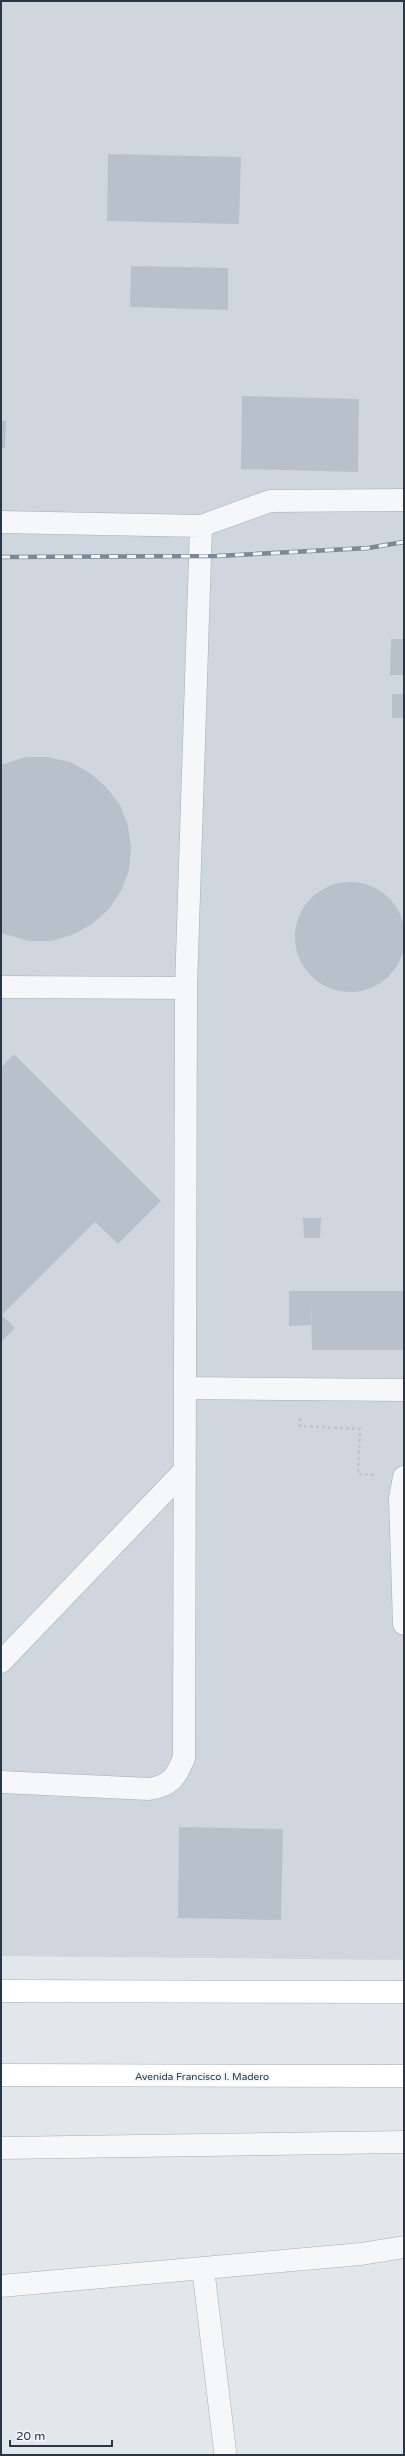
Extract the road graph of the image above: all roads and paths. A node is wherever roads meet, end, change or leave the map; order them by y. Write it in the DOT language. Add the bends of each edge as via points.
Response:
graph roads {
  1 [pos="404,500"];
  2 [pos="1,522"];
  3 [pos="201,526"];
  4 [pos="1,987"];
  5 [pos="186,988"];
  6 [pos="185,1388"];
  7 [pos="301,1389"];
  8 [pos="404,1390"];
  9 [pos="185,1470"];
  10 [pos="381,1475"];
  11 [pos="404,1477"];
  12 [pos="404,1624"];
  13 [pos="1,1662"];
  14 [pos="1,1782"];
  15 [pos="1,1991"];
  16 [pos="404,1992"];
  17 [pos="1,2075"];
  18 [pos="404,2076"];
  19 [pos="404,2142"];
  20 [pos="1,2148"];
  21 [pos="404,2247"];
  22 [pos="203,2268"];
  23 [pos="1,2286"];
  24 [pos="225,2451"];
  1 -- 3 [label="lane" via="270,501"];
  2 -- 3 [label="lane"];
  3 -- 5 [label="lane"];
  4 -- 5 [label="lane"];
  5 -- 6 [label="lane"];
  6 -- 7 [label="lane"];
  6 -- 9 [label="lane"];
  7 -- 8 [label="lane"];
  7 -- 10 [label="path" via="300,1426 360,1429 358,1474"];
  9 -- 13 [label="lane"];
  9 -- 14 [label="lane" via="184,1758 175,1776 164,1786 149,1789"];
  11 -- 12 [label="lane" via="400,1498"];
  15 -- 16 [label="main road"];
  17 -- 18 [label="main road, Avenida Francisco I. Madero"];
  19 -- 20 [label="lane"];
  21 -- 22 [label="lane" via="361,2254"];
  22 -- 23 [label="lane"];
  22 -- 24 [label="lane"];
}
